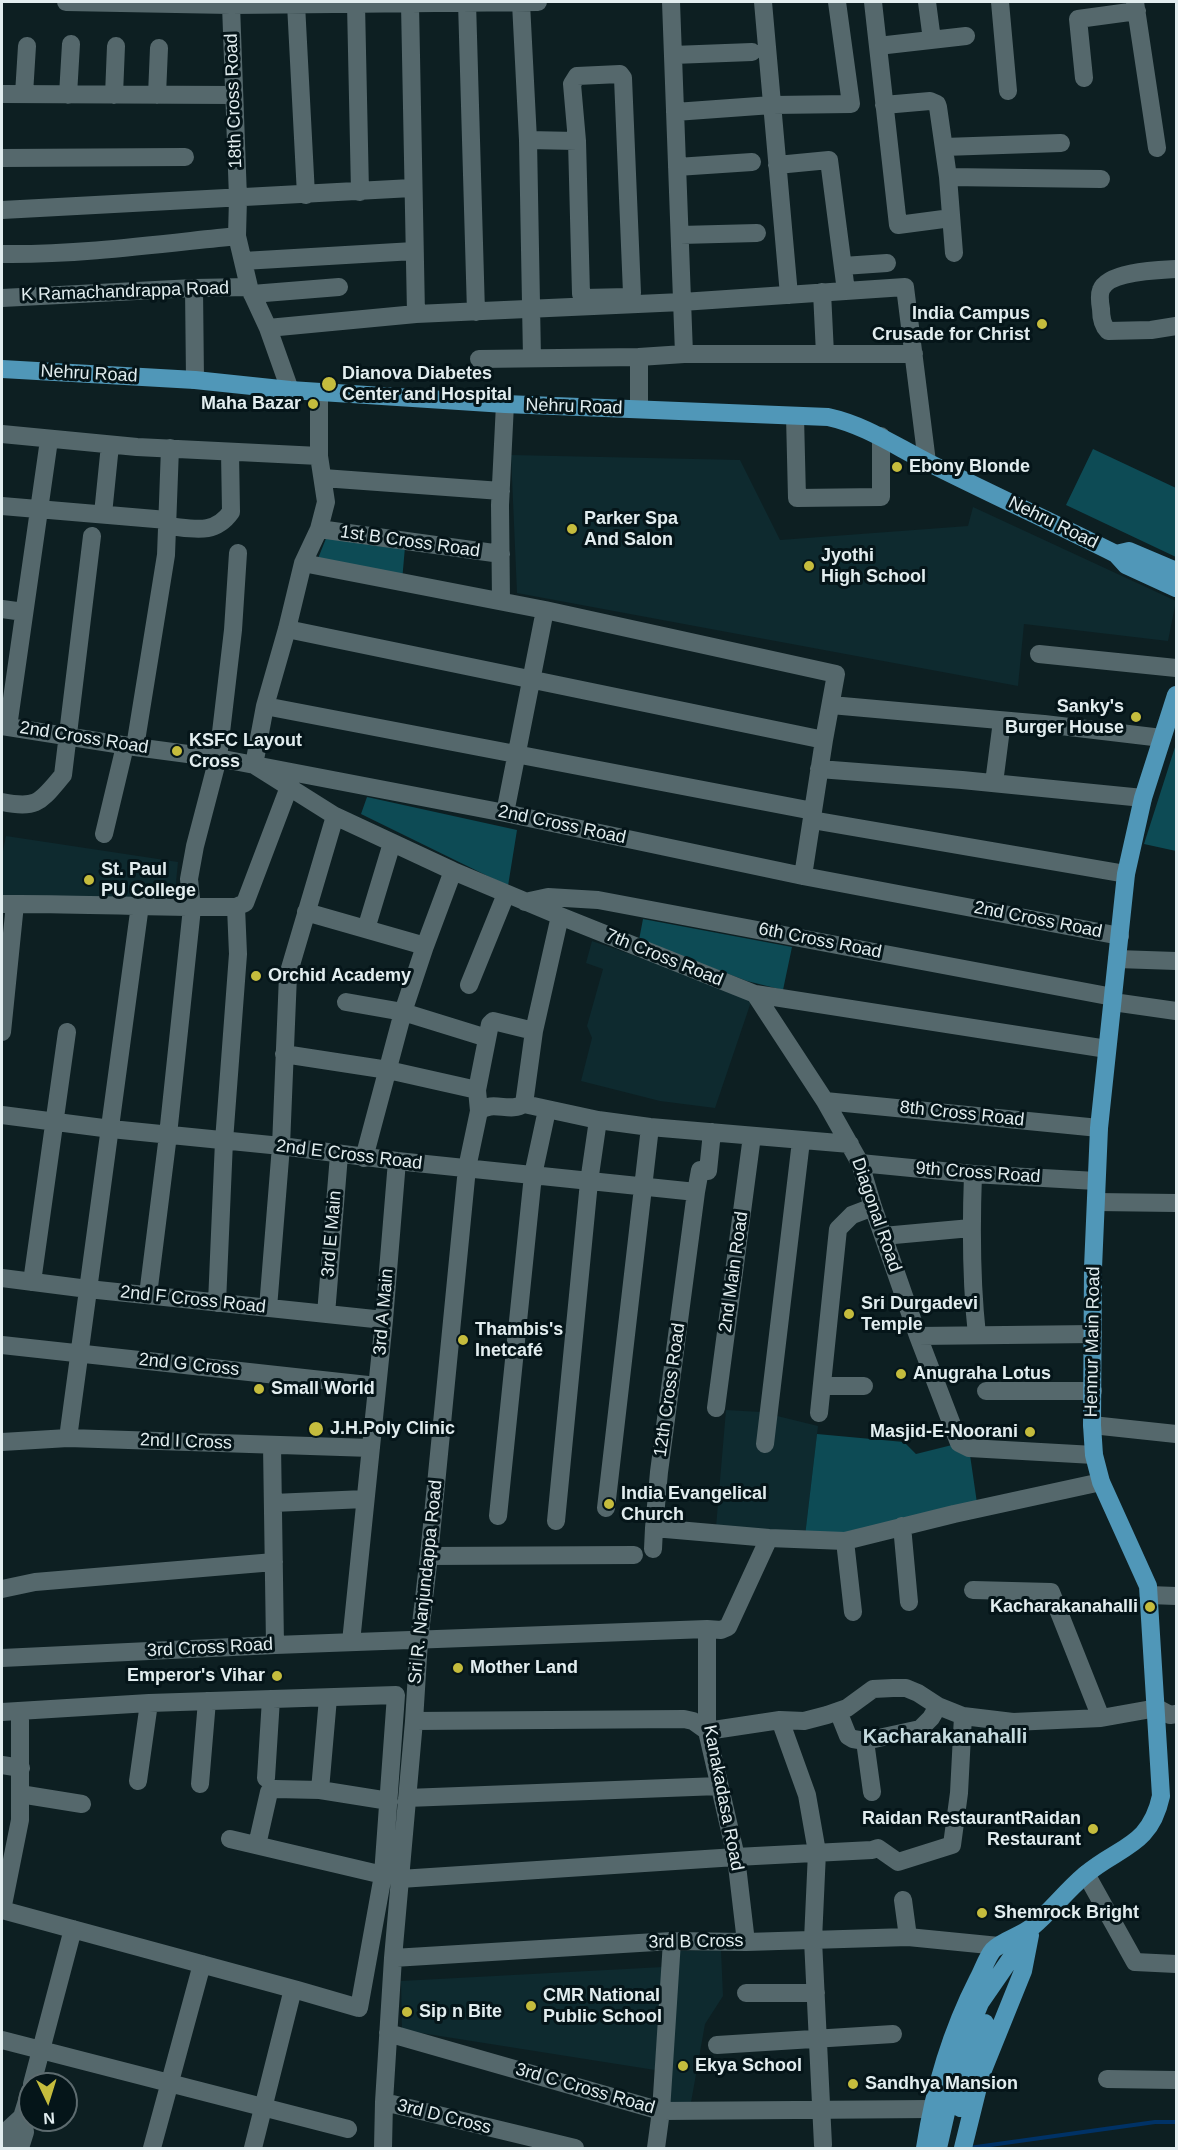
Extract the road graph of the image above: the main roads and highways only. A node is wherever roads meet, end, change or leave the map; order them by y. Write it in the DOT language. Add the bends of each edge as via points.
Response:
graph roads {
  1 [pos="2,369"];
  2 [pos="1116,554"];
  3 [pos="1176,572"];
  4 [pos="1176,588"];
  5 [pos="1176,695"];
  6 [pos="1032,1928"];
  7 [pos="1003,1954"];
  8 [pos="945,2144"];
  1 -- 2 [label="main road, Nehru Road" via="505,404 828,417 881,436"];
  2 -- 3 [label="main road, Nehru Road" via="1129,551"];
  2 -- 4 [label="main road, Nehru Road" via="1126,565"];
  5 -- 6 [label="main road, Hennur Main Road" via="1143,798 1126,874 1099,1128 1093,1334 1094,1455 1101,1482 1148,1586 1161,1796 1149,1829 1086,1874"];
  6 -- 7 [label="main road, Hennur Main Road"];
  6 -- 8 [label="main road" via="1023,1971 981,2075"];
  7 -- 8 [label="main road"];
  7 -- 8 [label="main road" via="993,1951 969,1998 940,2073 931,2109"];
}
